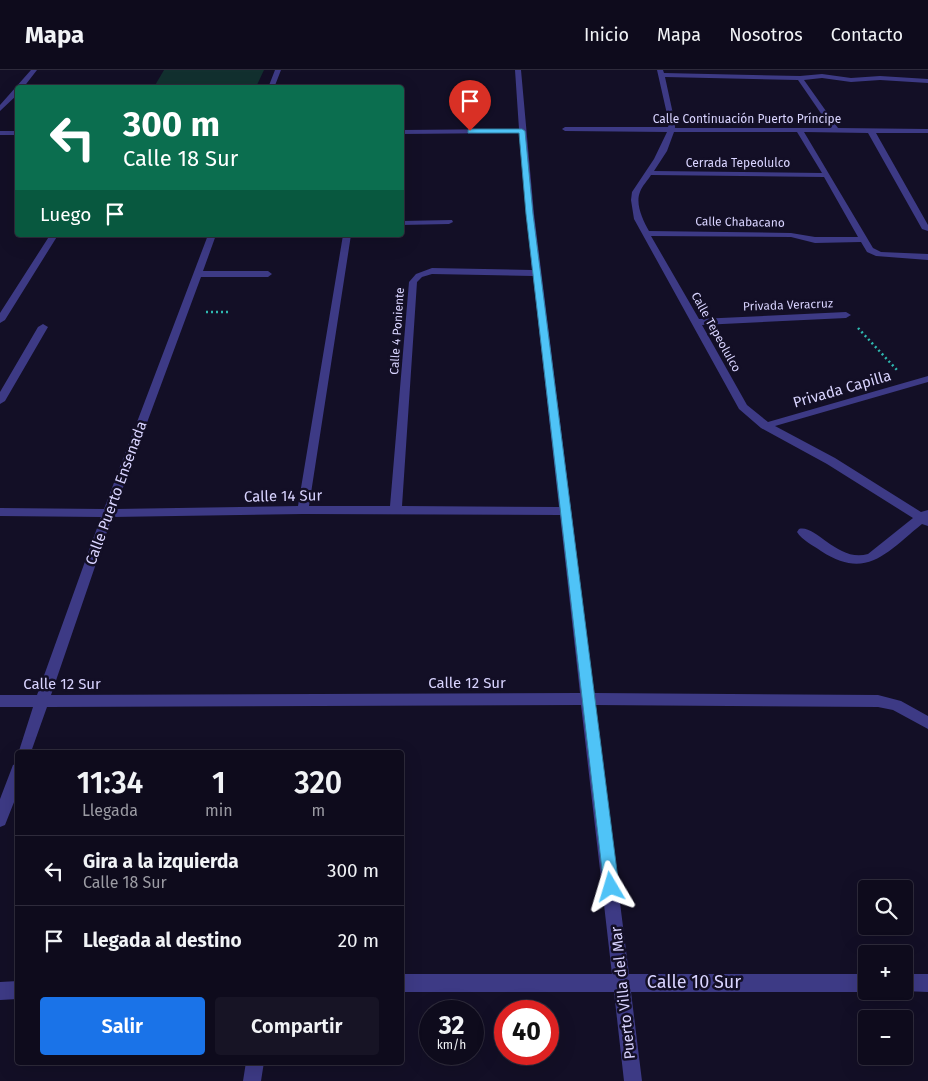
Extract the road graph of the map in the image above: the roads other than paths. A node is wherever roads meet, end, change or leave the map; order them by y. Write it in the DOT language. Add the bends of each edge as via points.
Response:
graph roads {
  1 [pos="34,70"];
  2 [pos="278,70"];
  3 [pos="518,70"];
  4 [pos="660,72"];
  5 [pos="800,78"];
  6 [pos="924,83"];
  7 [pos="21,85"];
  8 [pos="272,85"];
  9 [pos="15,92"];
  10 [pos="0,109"];
  11 [pos="671,129"];
  12 [pos="565,130"];
  13 [pos="799,130"];
  14 [pos="836,130"];
  15 [pos="522,131"];
  16 [pos="871,131"];
  17 [pos="404,132"];
  18 [pos="928,132"];
  19 [pos="0,133"];
  20 [pos="15,133"];
  21 [pos="648,173"];
  22 [pos="827,174"];
  23 [pos="449,222"];
  24 [pos="404,223"];
  25 [pos="926,229"];
  26 [pos="645,233"];
  27 [pos="53,237"];
  28 [pos="211,237"];
  29 [pos="347,237"];
  30 [pos="864,239"];
  31 [pos="928,257"];
  32 [pos="537,273"];
  33 [pos="197,274"];
  34 [pos="268,274"];
  35 [pos="846,315"];
  36 [pos="0,320"];
  37 [pos="696,322"];
  38 [pos="43,327"];
  39 [pos="928,380"];
  40 [pos="0,401"];
  41 [pos="765,426"];
  42 [pos="303,510"];
  43 [pos="396,510"];
  44 [pos="566,511"];
  45 [pos="0,512"];
  46 [pos="108,513"];
  47 [pos="926,518"];
  48 [pos="803,532"];
  49 [pos="589,698"];
  50 [pos="42,700"];
  51 [pos="0,701"];
  52 [pos="928,723"];
  53 [pos="25,750"];
  54 [pos="15,778"];
  55 [pos="0,820"];
  56 [pos="622,982"];
  57 [pos="404,983"];
  58 [pos="858,983"];
  59 [pos="913,983"];
  60 [pos="928,983"];
  61 [pos="15,990"];
  62 [pos="0,991"];
  63 [pos="255,1065"];
  64 [pos="252,1081"];
  65 [pos="633,1081"];
  1 -- 7 [label="street"];
  2 -- 8 [label="street"];
  3 -- 15 [label="street, Puerto Villa del Mar"];
  4 -- 5 [label="street"];
  4 -- 11 [label="street"];
  5 -- 6 [label="street" via="880,78"];
  5 -- 14 [label="street"];
  9 -- 10 [label="street"];
  11 -- 12 [label="street, Calle Continuación Puerto Príncipe"];
  11 -- 13 [label="street, Calle Continuación Puerto Príncipe"];
  11 -- 21 [label="street, Calle Tepeolulco" via="669,140"];
  13 -- 14 [label="street, Calle Continuación Puerto Príncipe"];
  13 -- 22 [label="street"];
  14 -- 16 [label="street, Calle Continuación Puerto Príncipe"];
  15 -- 17 [label="street"];
  15 -- 32 [label="street, Puerto Villa del Mar"];
  16 -- 18 [label="street, Calle Continuación Puerto Príncipe"];
  16 -- 25 [label="street"];
  19 -- 20 [label="street"];
  21 -- 22 [label="street, Cerrada Tepeolulco"];
  21 -- 26 [label="street, Calle Tepeolulco" via="636,192 635,200 638,219"];
  22 -- 30 [label="street"];
  23 -- 24 [label="street"];
  26 -- 30 [label="street, Calle Chabacano"];
  26 -- 37 [label="street, Calle Tepeolulco"];
  27 -- 36 [label="street"];
  28 -- 33 [label="street, Calle Puerto Ensenada"];
  29 -- 42 [label="street"];
  30 -- 31 [label="street" via="875,254"];
  32 -- 43 [label="street, Calle 4 Poniente" via="432,271 420,274 413,282"];
  32 -- 44 [label="street, Puerto Villa del Mar"];
  33 -- 34 [label="street"];
  33 -- 46 [label="street, Calle Puerto Ensenada"];
  35 -- 37 [label="street, Privada Veracruz"];
  37 -- 41 [label="street, Calle Tepeolulco" via="743,407"];
  38 -- 40 [label="street"];
  39 -- 41 [label="street, Privada Capilla"];
  41 -- 47 [label="street, Calle Tepeolulco"];
  42 -- 43 [label="street, Calle 14 Sur"];
  42 -- 46 [label="street, Calle 14 Sur"];
  43 -- 44 [label="street, Calle 14 Sur"];
  44 -- 49 [label="street, Puerto Villa del Mar"];
  45 -- 46 [label="street, Calle 14 Sur"];
  46 -- 50 [label="street, Calle Puerto Ensenada"];
  47 -- 48 [label="street" via="863,561 843,558"];
  49 -- 50 [label="street, Calle 12 Sur"];
  49 -- 52 [label="street, Calle 12 Sur" via="878,701 896,705"];
  49 -- 56 [label="street, Puerto Villa del Mar"];
  50 -- 51 [label="street, Calle 12 Sur"];
  50 -- 53 [label="street, Calle Puerto Ensenada"];
  54 -- 55 [label="street"];
  56 -- 57 [label="street, Calle 10 Sur"];
  56 -- 58 [label="street, Calle 10 Sur"];
  56 -- 65 [label="street, Puerto Villa del Mar"];
  59 -- 60 [label="street"];
  61 -- 62 [label="street"];
  63 -- 64 [label="street"];
}
